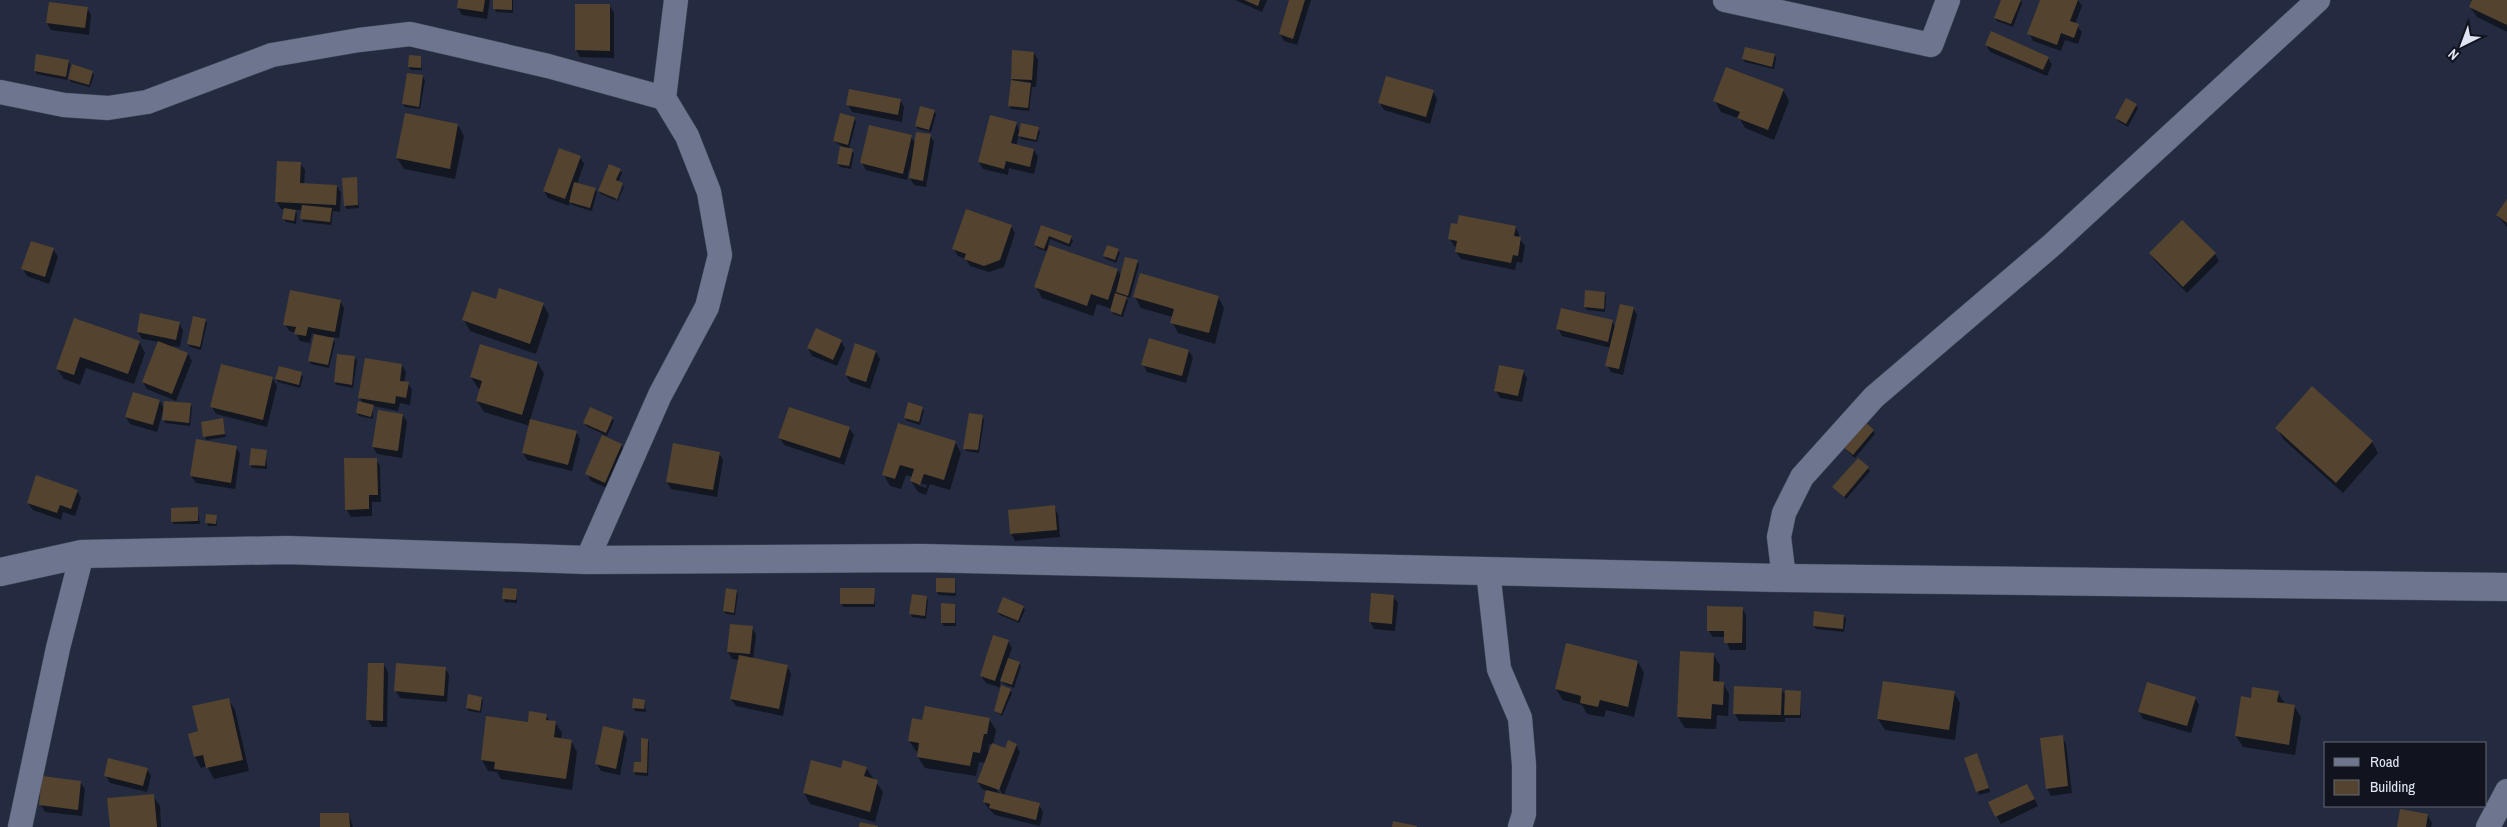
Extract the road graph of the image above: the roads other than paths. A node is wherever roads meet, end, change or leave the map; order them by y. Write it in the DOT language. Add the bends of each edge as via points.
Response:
graph roads {
  1 [pos="676,0"];
  2 [pos="1725,0"];
  3 [pos="1948,0"];
  4 [pos="2318,0"];
  5 [pos="0,92"];
  6 [pos="664,98"];
  7 [pos="82,554"];
  8 [pos="587,560"];
  9 [pos="1488,571"];
  10 [pos="0,572"];
  11 [pos="1784,578"];
  12 [pos="2507,587"];
  13 [pos="2507,791"];
  14 [pos="20,827"];
  15 [pos="1520,827"];
  16 [pos="2488,827"];
  1 -- 6 [label="street"];
  2 -- 3 [label="street" via="1931,45"];
  4 -- 11 [label="street" via="2053,244 1874,397 1802,477 1784,513 1779,537"];
  5 -- 6 [label="street" via="64,106 108,108 147,102 272,55 410,34 538,63"];
  6 -- 8 [label="street" via="687,136 709,192 720,255 708,307 660,396"];
  7 -- 8 [label="street" via="287,550"];
  7 -- 10 [label="street"];
  7 -- 14 [label="street" via="58,648"];
  8 -- 9 [label="street" via="922,558"];
  9 -- 11 [label="street"];
  9 -- 15 [label="street" via="1499,669 1520,718 1524,765 1524,814"];
  11 -- 12 [label="street"];
  13 -- 16 [label="street"];
}
